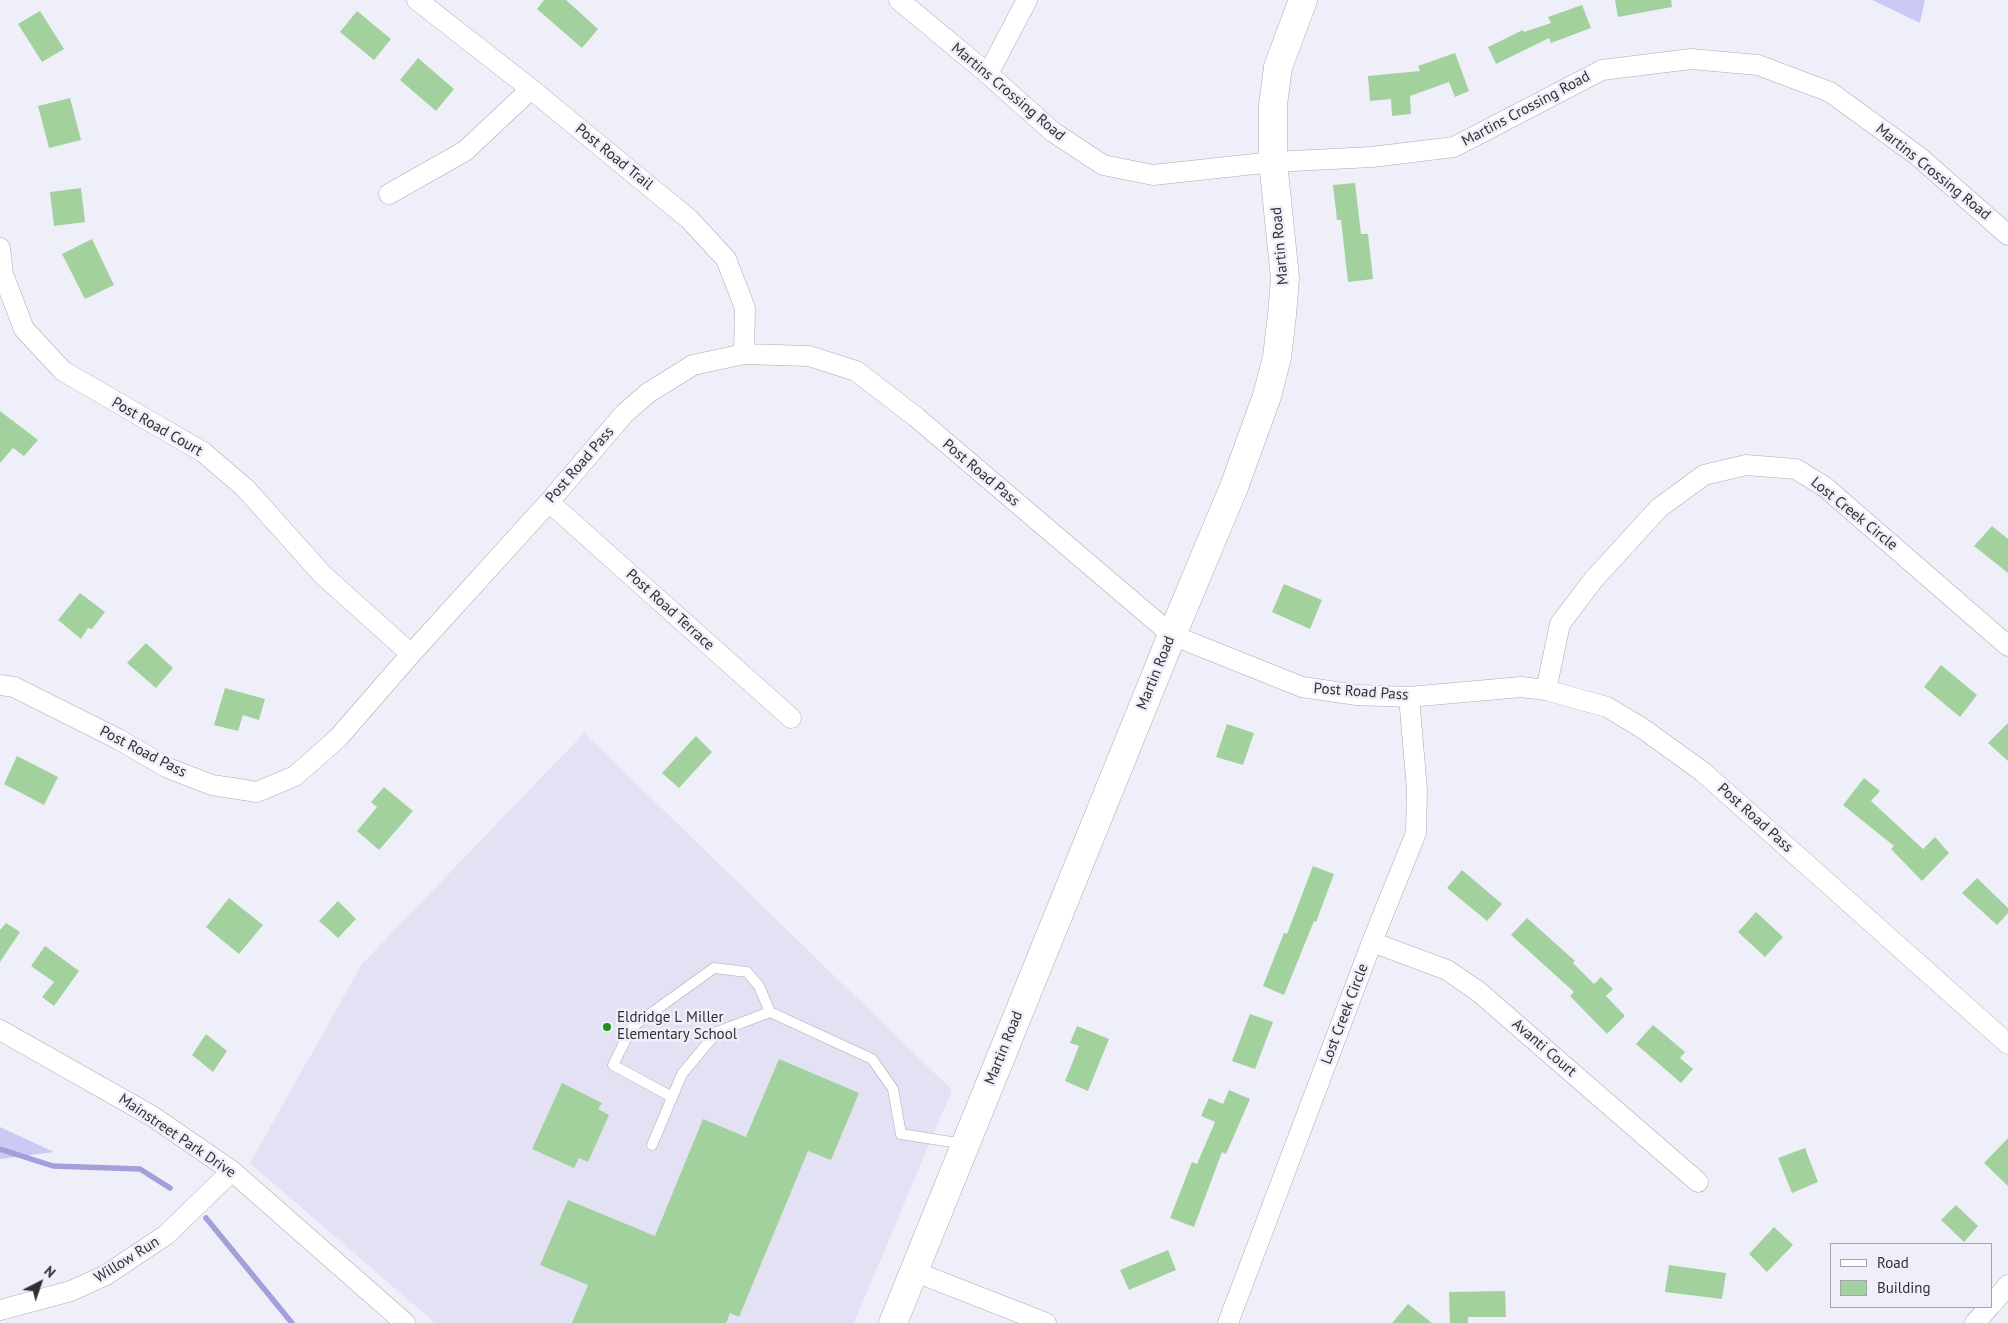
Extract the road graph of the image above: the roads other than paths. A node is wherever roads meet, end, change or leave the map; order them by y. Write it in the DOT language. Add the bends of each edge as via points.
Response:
graph roads {
  1 [pos="417,0"];
  2 [pos="899,0"];
  3 [pos="1027,0"];
  4 [pos="1303,0"];
  5 [pos="988,74"];
  6 [pos="531,89"];
  7 [pos="1272,162"];
  8 [pos="389,194"];
  9 [pos="2008,235"];
  10 [pos="0,248"];
  11 [pos="744,354"];
  12 [pos="549,502"];
  13 [pos="1172,635"];
  14 [pos="2008,646"];
  15 [pos="410,654"];
  16 [pos="0,685"];
  17 [pos="1546,690"];
  18 [pos="1409,696"];
  19 [pos="791,718"];
  20 [pos="1372,942"];
  21 [pos="770,1012"];
  22 [pos="0,1030"];
  23 [pos="2008,1044"];
  24 [pos="672,1097"];
  25 [pos="965,1144"];
  26 [pos="652,1146"];
  27 [pos="232,1171"];
  28 [pos="1698,1182"];
  29 [pos="913,1272"];
  30 [pos="2008,1285"];
  31 [pos="1993,1303"];
  32 [pos="1988,1308"];
  33 [pos="0,1310"];
  34 [pos="405,1323"];
  35 [pos="893,1323"];
  36 [pos="1046,1323"];
  37 [pos="1228,1323"];
  38 [pos="1975,1323"];
  1 -- 6 [label="street, Post Road Trail"];
  2 -- 5 [label="street, Martins Crossing Road"];
  3 -- 5 [label="street"];
  4 -- 7 [label="street, Martin Road" via="1278,67 1272,105"];
  5 -- 7 [label="street, Martins Crossing Road" via="1052,132 1103,165 1153,175"];
  6 -- 8 [label="street" via="465,151"];
  6 -- 11 [label="street, Post Road Trail" via="689,219 726,259 745,308"];
  7 -- 9 [label="street, Martins Crossing Road" via="1372,157 1454,147 1602,70 1690,59 1758,64 1830,92 1918,156"];
  7 -- 13 [label="street, Martin Road" via="1285,278 1277,357 1267,396 1234,486"];
  10 -- 15 [label="street, Post Road Court" via="3,274 24,329 63,371 203,452 245,488 323,574"];
  11 -- 12 [label="street, Post Road Pass" via="693,365 648,393 624,414"];
  11 -- 13 [label="street, Post Road Pass" via="809,356 856,371 916,417"];
  12 -- 15 [label="street, Post Road Pass"];
  12 -- 19 [label="street, Post Road Terrace"];
  13 -- 18 [label="street, Post Road Pass" via="1302,687 1357,695"];
  13 -- 25 [label="street, Martin Road"];
  14 -- 17 [label="street, Lost Creek Circle" via="1825,487 1796,469 1746,465 1704,475 1659,508 1594,579 1560,624"];
  15 -- 16 [label="street, Post Road Pass" via="338,738 295,776 257,792 212,785 168,768 14,687"];
  17 -- 18 [label="street, Post Road Pass" via="1521,687"];
  17 -- 23 [label="street, Post Road Pass" via="1607,707 1703,772"];
  18 -- 20 [label="street, Lost Creek Circle" via="1417,790 1416,833"];
  20 -- 28 [label="street, Avanti Court" via="1447,970 1479,992"];
  20 -- 37 [label="street, Lost Creek Circle"];
  21 -- 24 [label="lane" via="717,1032 682,1074"];
  21 -- 24 [label="lane" via="759,986 747,972 714,968 632,1027 613,1065"];
  21 -- 25 [label="lane" via="872,1059 893,1089 902,1134"];
  22 -- 27 [label="street, Mainstreet Park Drive" via="152,1116"];
  24 -- 26 [label="lane"];
  25 -- 29 [label="street, Martin Road"];
  27 -- 33 [label="street, Willow Run" via="166,1236 106,1276 72,1291"];
  27 -- 34 [label="street, Mainstreet Park Drive"];
  29 -- 35 [label="street, Martin Road"];
  29 -- 36 [label="street"];
  30 -- 31 [label="street"];
  32 -- 38 [label="street"];
}
